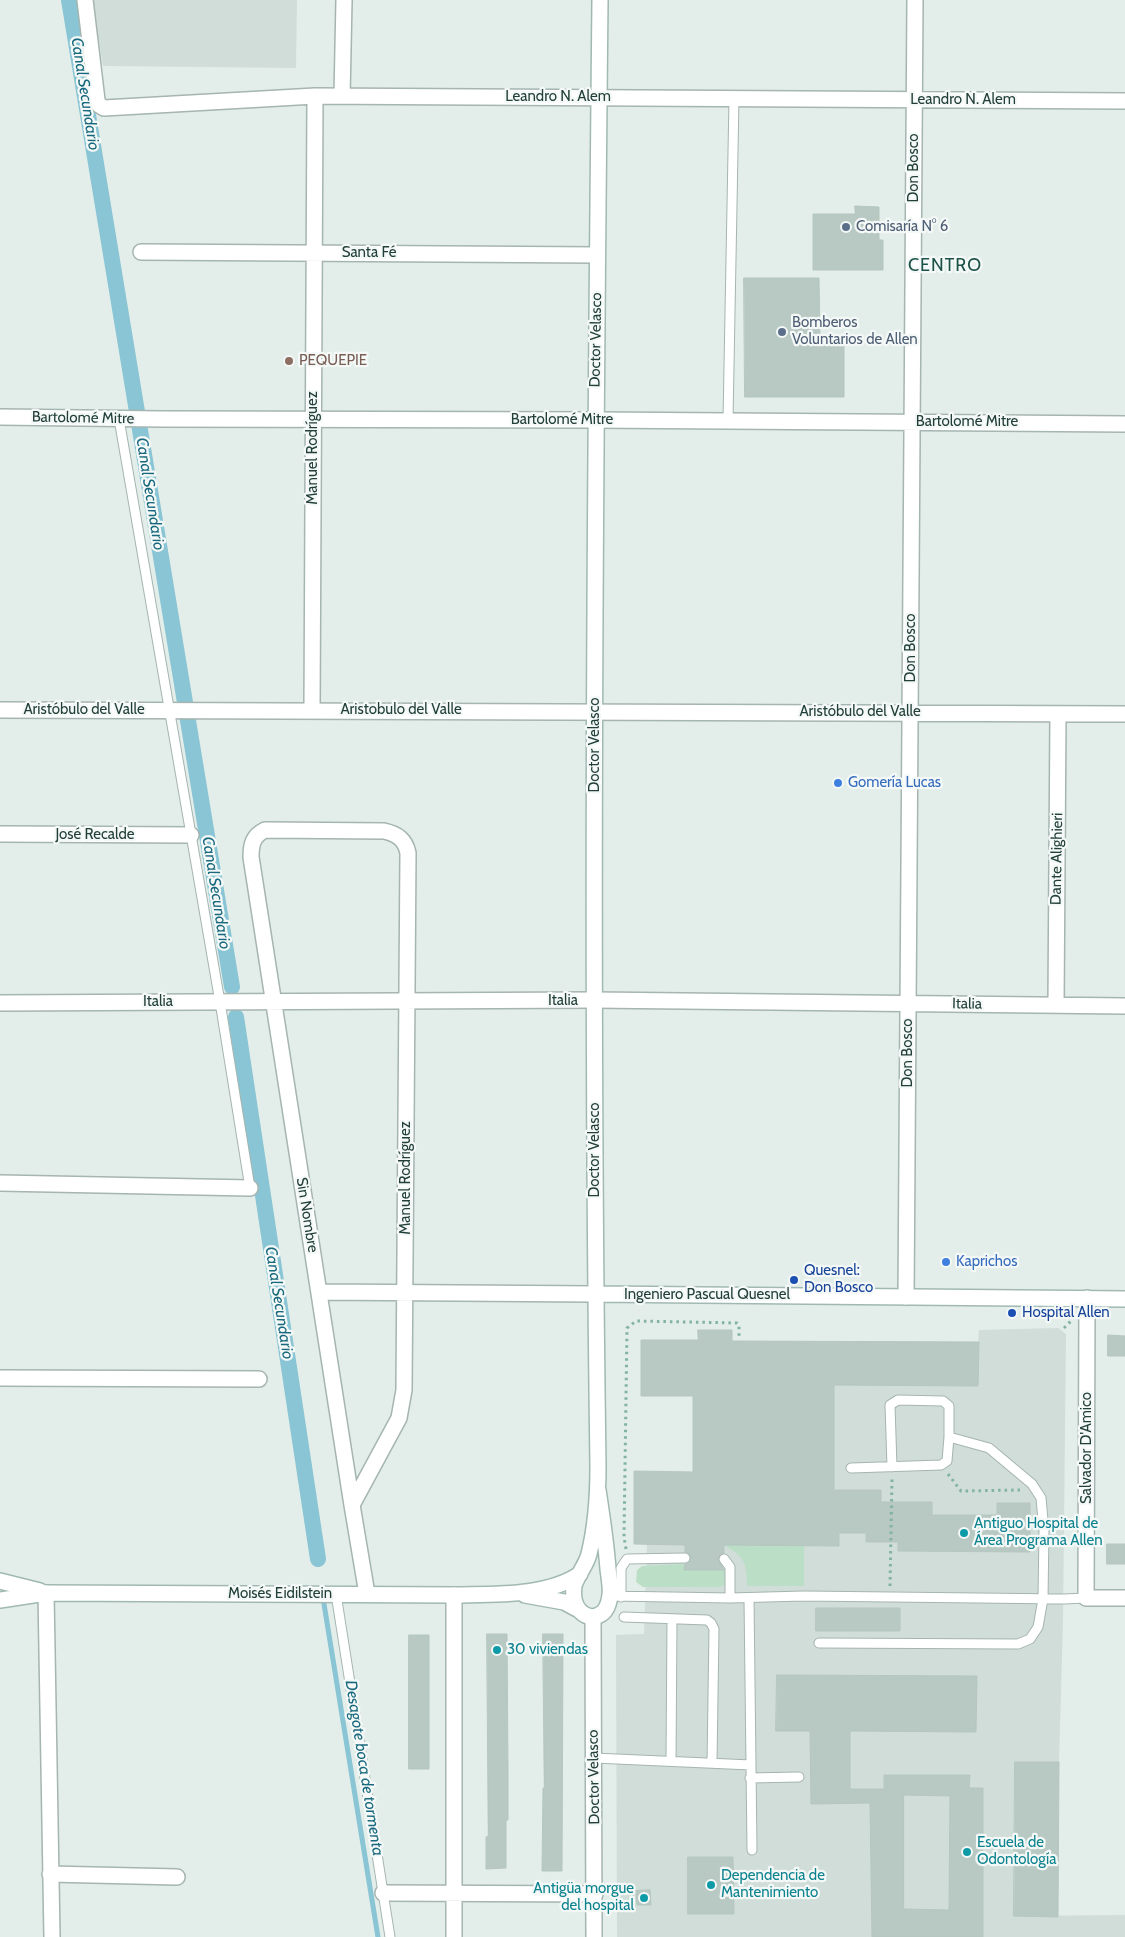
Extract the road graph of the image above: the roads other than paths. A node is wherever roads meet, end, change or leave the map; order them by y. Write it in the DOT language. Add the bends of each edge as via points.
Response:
graph roads {
  1 [pos="85,0"];
  2 [pos="344,0"];
  3 [pos="600,0"];
  4 [pos="915,0"];
  5 [pos="315,96"];
  6 [pos="342,96"];
  7 [pos="599,98"];
  8 [pos="734,98"];
  9 [pos="914,100"];
  10 [pos="1125,101"];
  11 [pos="141,252"];
  12 [pos="314,253"];
  13 [pos="597,255"];
  14 [pos="0,417"];
  15 [pos="119,419"];
  16 [pos="313,419"];
  17 [pos="595,420"];
  18 [pos="728,420"];
  19 [pos="912,422"];
  20 [pos="1125,424"];
  21 [pos="0,710"];
  22 [pos="168,710"];
  23 [pos="206,710"];
  24 [pos="312,710"];
  25 [pos="595,711"];
  26 [pos="910,713"];
  27 [pos="1058,714"];
  28 [pos="1125,714"];
  29 [pos="0,834"];
  30 [pos="190,835"];
  31 [pos="256,836"];
  32 [pos="594,1000"];
  33 [pos="407,1001"];
  34 [pos="220,1002"];
  35 [pos="274,1002"];
  36 [pos="0,1003"];
  37 [pos="908,1004"];
  38 [pos="1056,1005"];
  39 [pos="1125,1006"];
  40 [pos="0,1183"];
  41 [pos="250,1188"];
  42 [pos="319,1292"];
  43 [pos="405,1293"];
  44 [pos="595,1294"];
  45 [pos="906,1297"];
  46 [pos="1087,1298"];
  47 [pos="1125,1299"];
  48 [pos="0,1378"];
  49 [pos="259,1379"];
  50 [pos="949,1437"];
  51 [pos="892,1467"];
  52 [pos="851,1468"];
  53 [pos="598,1490"];
  54 [pos="352,1505"];
  55 [pos="685,1558"];
  56 [pos="724,1559"];
  57 [pos="581,1572"];
  58 [pos="0,1581"];
  59 [pos="613,1592"];
  60 [pos="46,1593"];
  61 [pos="513,1593"];
  62 [pos="336,1594"];
  63 [pos="367,1594"];
  64 [pos="454,1595"];
  65 [pos="730,1598"];
  66 [pos="749,1598"];
  67 [pos="1086,1598"];
  68 [pos="1125,1598"];
  69 [pos="1043,1599"];
  70 [pos="0,1600"];
  71 [pos="579,1610"];
  72 [pos="593,1617"];
  73 [pos="624,1617"];
  74 [pos="672,1620"];
  75 [pos="819,1643"];
  76 [pos="594,1758"];
  77 [pos="671,1761"];
  78 [pos="712,1762"];
  79 [pos="751,1765"];
  80 [pos="750,1778"];
  81 [pos="799,1778"];
  82 [pos="752,1850"];
  83 [pos="50,1874"];
  84 [pos="177,1877"];
  85 [pos="383,1893"];
  86 [pos="595,1894"];
  87 [pos="454,1895"];
  88 [pos="52,1937"];
  89 [pos="390,1937"];
  90 [pos="454,1937"];
  91 [pos="594,1937"];
  1 -- 5 [label="street, Leandro N. Alem" via="97,100 104,108"];
  2 -- 6 [label="street"];
  3 -- 7 [label="street, Doctor Velasco"];
  4 -- 9 [label="street, Don Bosco"];
  5 -- 6 [label="street, Leandro N. Alem"];
  5 -- 12 [label="street, Manuel Rodríguez"];
  6 -- 7 [label="street, Leandro N. Alem"];
  7 -- 8 [label="street, Leandro N. Alem"];
  7 -- 13 [label="street, Doctor Velasco"];
  8 -- 9 [label="street, Leandro N. Alem"];
  8 -- 18 [label="lane"];
  9 -- 10 [label="street, Leandro N. Alem"];
  9 -- 19 [label="street, Don Bosco"];
  11 -- 12 [label="street, Santa Fé"];
  12 -- 13 [label="street, Santa Fé"];
  12 -- 16 [label="street, Manuel Rodríguez"];
  13 -- 17 [label="street, Doctor Velasco"];
  14 -- 15 [label="street, Bartolomé Mitre"];
  15 -- 16 [label="street, Bartolomé Mitre"];
  15 -- 22 [label="lane"];
  16 -- 17 [label="street, Bartolomé Mitre"];
  16 -- 24 [label="street, Manuel Rodríguez"];
  17 -- 18 [label="street, Bartolomé Mitre"];
  17 -- 25 [label="street, Doctor Velasco"];
  18 -- 19 [label="street, Bartolomé Mitre"];
  19 -- 20 [label="street, Bartolomé Mitre"];
  19 -- 26 [label="street, Don Bosco"];
  21 -- 22 [label="street, Aristóbulo del Valle"];
  22 -- 23 [label="street, Aristóbulo del Valle"];
  22 -- 30 [label="lane"];
  23 -- 24 [label="street, Aristobulo del Valle"];
  24 -- 25 [label="street, Aristobulo del Valle"];
  25 -- 26 [label="street, Aristóbulo del Valle"];
  25 -- 32 [label="street, Doctor Velasco"];
  26 -- 27 [label="street, Aristóbulo del Valle"];
  26 -- 37 [label="street, Don Bosco"];
  27 -- 28 [label="street, Aristóbulo del Valle"];
  27 -- 38 [label="street, Dante Alighieri"];
  29 -- 30 [label="street, José Recalde"];
  30 -- 34 [label="lane"];
  31 -- 33 [label="street, Manuel Rodríguez" via="271,829 374,831 390,833 403,840 408,860"];
  31 -- 35 [label="street, Sin Nombre" via="250,857"];
  32 -- 33 [label="street, Italia"];
  32 -- 37 [label="street, Italia"];
  32 -- 44 [label="street, Doctor Velasco"];
  33 -- 35 [label="street, Italia"];
  33 -- 43 [label="street, Manuel Rodríguez"];
  34 -- 35 [label="street, Italia"];
  34 -- 36 [label="street, Italia"];
  34 -- 41 [label="lane"];
  35 -- 42 [label="street, Sin Nombre"];
  37 -- 38 [label="street, Italia"];
  37 -- 45 [label="street, Don Bosco"];
  38 -- 39 [label="street, Italia"];
  40 -- 41 [label="street"];
  42 -- 43 [label="street, Ingeniero Pascual Quesnel"];
  42 -- 54 [label="street, Sin Nombre"];
  43 -- 44 [label="street, Ingeniero Pascual Quesnel"];
  43 -- 54 [label="street, Manuel Rodríguez" via="404,1390 399,1418"];
  44 -- 45 [label="street, Ingeniero Pascual Quesnel"];
  44 -- 53 [label="street, Doctor Velasco"];
  45 -- 46 [label="street, Ingeniero Pascual Quesnel"];
  46 -- 47 [label="street, Ingeniero Pascual Quesnel"];
  46 -- 67 [label="street, Salvador D'Amico"];
  48 -- 49 [label="street"];
  50 -- 51 [label="lane" via="947,1461 941,1465"];
  50 -- 51 [label="lane" via="949,1406 943,1402 898,1400 890,1405"];
  50 -- 69 [label="lane" via="989,1448 1032,1484 1041,1498"];
  51 -- 52 [label="lane"];
  53 -- 57 [label="street, Doctor Velasco" via="590,1554"];
  53 -- 59 [label="street, Doctor Velasco"];
  54 -- 63 [label="street, Sin Nombre"];
  55 -- 59 [label="lane" via="627,1559"];
  56 -- 65 [label="lane" via="730,1567"];
  57 -- 59 [label="street" via="592,1567 604,1572"];
  57 -- 61 [label="street, Moisés Eidilstein" via="560,1584"];
  57 -- 71 [label="street, Doctor Velasco" via="574,1592"];
  58 -- 60 [label="street, Moisés Eidilstein"];
  59 -- 65 [label="lane"];
  59 -- 72 [label="street" via="604,1611"];
  60 -- 62 [label="street, Moisés Eidilstein"];
  60 -- 70 [label="street, Moisés Eidilstein"];
  60 -- 83 [label="street"];
  61 -- 64 [label="street, Moisés Eidilstein"];
  61 -- 71 [label="street, Moisés Eidilstein" via="564,1602"];
  62 -- 63 [label="street, Moisés Eidilstein"];
  62 -- 85 [label="lane"];
  63 -- 64 [label="street, Moisés Eidilstein"];
  64 -- 87 [label="street"];
  65 -- 66 [label="lane"];
  66 -- 69 [label="lane"];
  66 -- 79 [label="lane"];
  67 -- 68 [label="street"];
  67 -- 69 [label="lane"];
  69 -- 75 [label="lane" via="1038,1626 1030,1639 1018,1644"];
  71 -- 72 [label="street"];
  72 -- 76 [label="street, Doctor Velasco"];
  73 -- 74 [label="lane"];
  74 -- 77 [label="lane"];
  74 -- 78 [label="lane" via="707,1620 714,1629"];
  76 -- 77 [label="lane"];
  76 -- 86 [label="street, Doctor Velasco"];
  77 -- 78 [label="lane"];
  78 -- 79 [label="lane"];
  79 -- 80 [label="lane"];
  80 -- 81 [label="lane"];
  80 -- 82 [label="lane"];
  83 -- 84 [label="street"];
  83 -- 88 [label="street"];
  85 -- 87 [label="street"];
  85 -- 89 [label="lane"];
  86 -- 87 [label="street"];
  86 -- 91 [label="street, Doctor Velasco"];
  87 -- 90 [label="street"];
}
